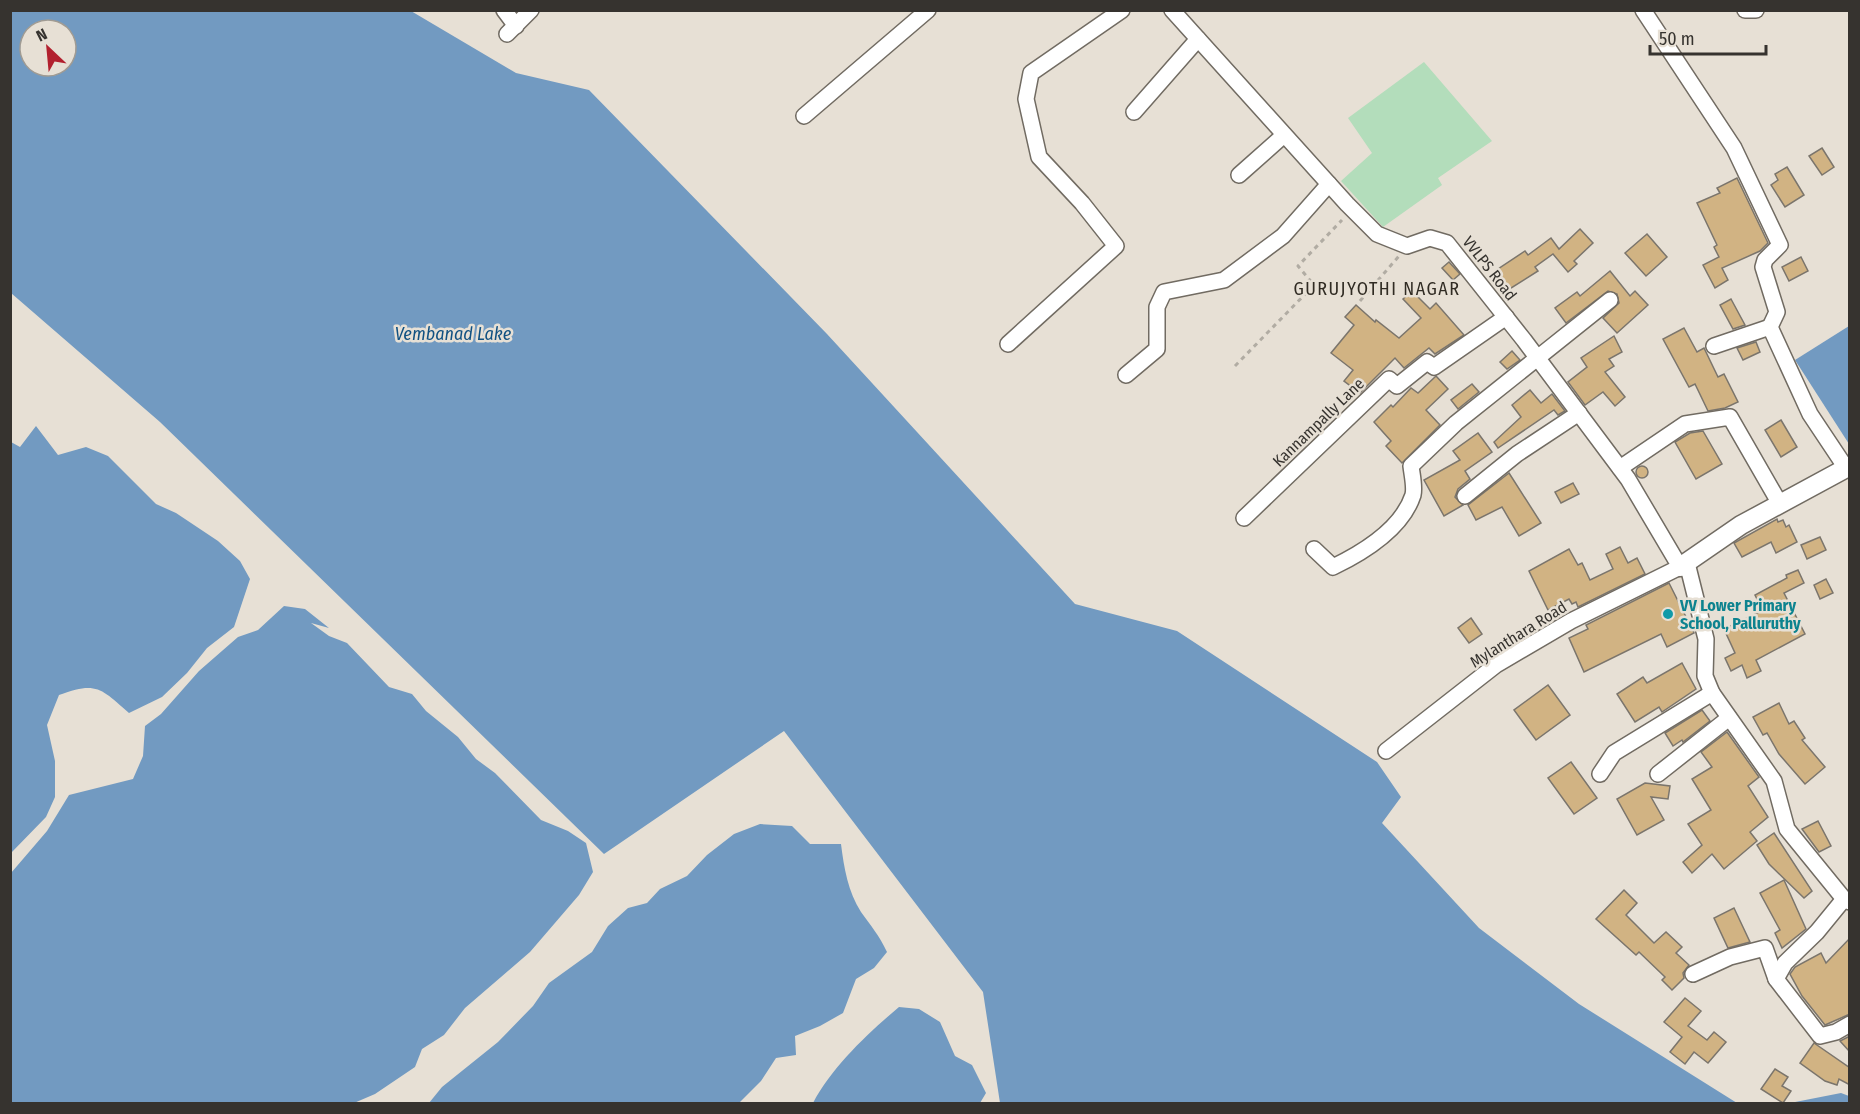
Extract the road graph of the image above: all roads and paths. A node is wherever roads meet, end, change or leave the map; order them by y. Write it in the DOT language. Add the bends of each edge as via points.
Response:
graph roads {
  1 [pos="504,10"];
  2 [pos="531,10"];
  3 [pos="928,10"];
  4 [pos="1122,10"];
  5 [pos="1172,10"];
  6 [pos="1643,10"];
  7 [pos="1745,10"];
  8 [pos="1756,10"];
  9 [pos="1198,39"];
  10 [pos="1134,112"];
  11 [pos="804,116"];
  12 [pos="1284,135"];
  13 [pos="1239,175"];
  14 [pos="1329,184"];
  15 [pos="1352,210"];
  16 [pos="1407,246"];
  17 [pos="1610,300"];
  18 [pos="1360,301"];
  19 [pos="1506,317"];
  20 [pos="1770,327"];
  21 [pos="1008,344"];
  22 [pos="1714,345"];
  23 [pos="1539,359"];
  24 [pos="1235,366"];
  25 [pos="1126,375"];
  26 [pos="1579,412"];
  27 [pos="1848,467"];
  28 [pos="1620,468"];
  29 [pos="1465,496"];
  30 [pos="1780,504"];
  31 [pos="1244,518"];
  32 [pos="1314,549"];
  33 [pos="1684,565"];
  34 [pos="1712,693"];
  35 [pos="1730,718"];
  36 [pos="1386,751"];
  37 [pos="1600,774"];
  38 [pos="1658,774"];
  39 [pos="1846,900"];
  40 [pos="1693,974"];
  41 [pos="1776,979"];
  42 [pos="1850,1024"];
  1 -- 2 [label="street" via="512,30"];
  3 -- 11 [label="street"];
  4 -- 21 [label="street" via="1031,73 1026,99 1039,157 1116,246"];
  5 -- 9 [label="street"];
  6 -- 20 [label="street" via="1734,148 1780,244 1763,267 1777,312"];
  7 -- 8 [label="street"];
  9 -- 10 [label="street"];
  9 -- 12 [label="street"];
  12 -- 13 [label="street"];
  12 -- 14 [label="street"];
  14 -- 15 [label="street"];
  14 -- 25 [label="street" via="1282,236 1224,280 1164,292 1157,307 1157,349"];
  15 -- 16 [label="street" via="1377,234"];
  15 -- 24 [label="path" via="1298,266 1314,285"];
  16 -- 18 [label="path"];
  16 -- 19 [label="street, VVLPS Road" via="1430,238 1448,243"];
  17 -- 23 [label="street"];
  19 -- 23 [label="street, VVLPS Road"];
  19 -- 31 [label="street, Kannampally Lane" via="1434,367 1427,362 1398,386 1389,379"];
  20 -- 22 [label="street"];
  20 -- 27 [label="street" via="1810,414"];
  23 -- 26 [label="street, VVLPS Road"];
  23 -- 32 [label="street" via="1456,423 1411,466 1413,494 1396,523 1356,556 1333,567"];
  26 -- 28 [label="street, VVLPS Road"];
  26 -- 29 [label="street"];
  27 -- 30 [label="street"];
  28 -- 30 [label="street" via="1685,424 1730,417"];
  28 -- 33 [label="street, VVLPS Road"];
  30 -- 33 [label="street" via="1741,525"];
  33 -- 34 [label="street, VVLPS Road" via="1706,639 1705,676"];
  33 -- 36 [label="street, Mylanthara Road" via="1571,621 1496,665"];
  34 -- 35 [label="street"];
  34 -- 37 [label="street" via="1614,753"];
  35 -- 38 [label="street"];
  35 -- 39 [label="street" via="1774,781 1787,829"];
  39 -- 41 [label="street" via="1785,963"];
  40 -- 41 [label="street" via="1730,957 1765,948"];
  41 -- 42 [label="street" via="1820,1036"];
}
